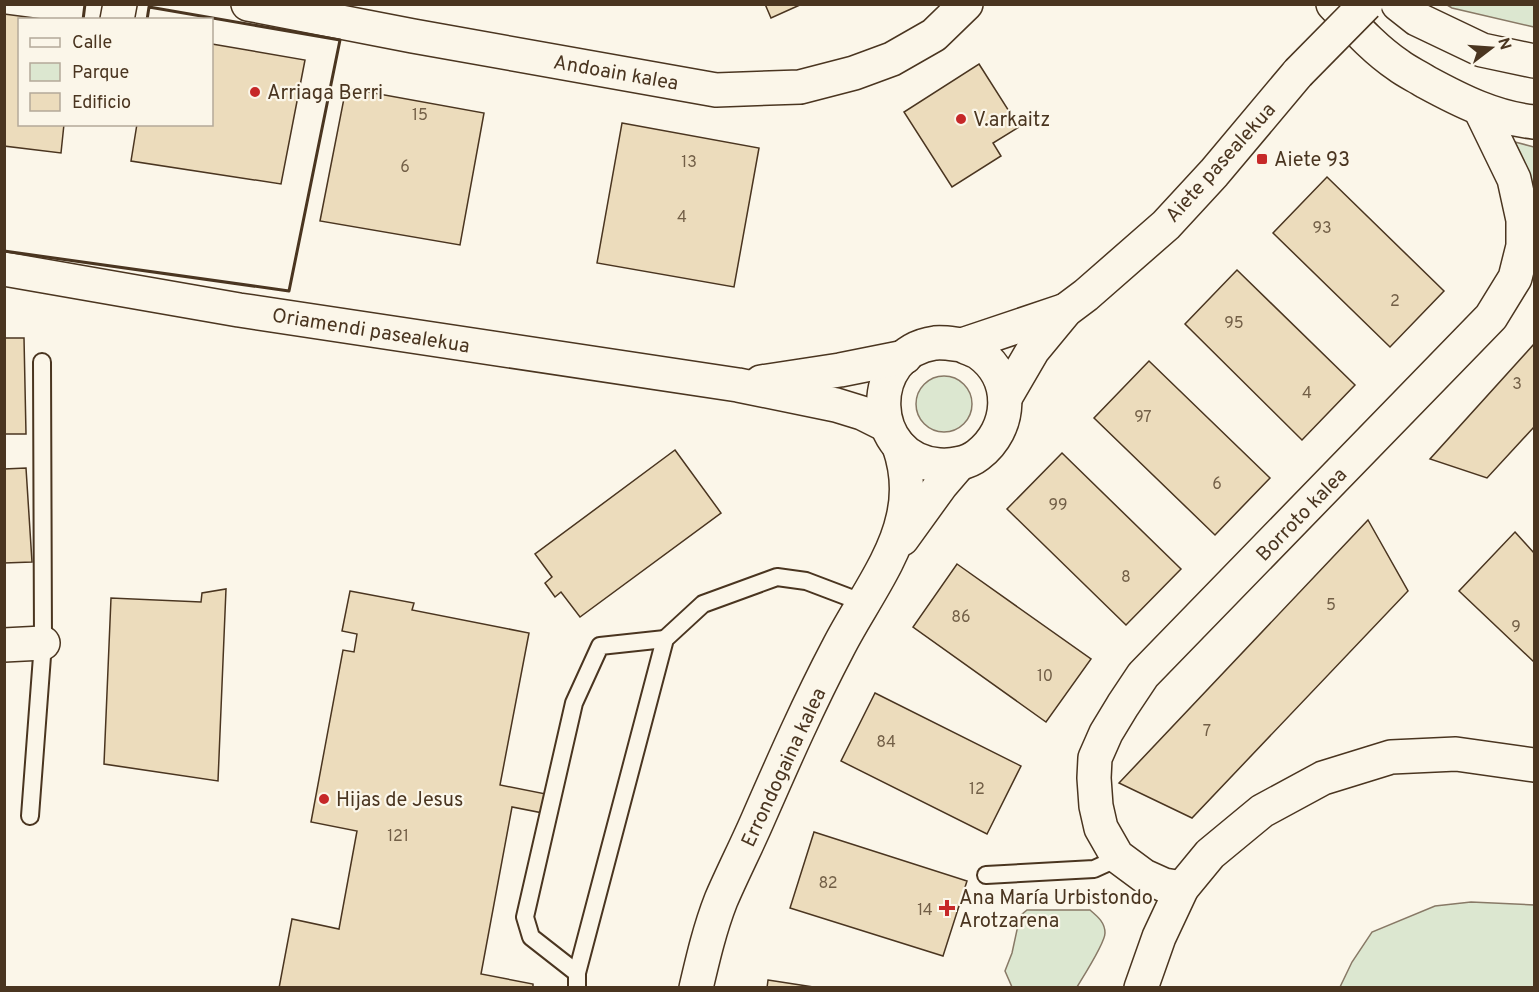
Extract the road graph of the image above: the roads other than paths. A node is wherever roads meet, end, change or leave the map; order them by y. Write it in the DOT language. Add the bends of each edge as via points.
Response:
graph roads {
  1 [pos="248,4"];
  2 [pos="966,4"];
  3 [pos="1333,4"];
  4 [pos="1366,4"];
  5 [pos="1398,4"];
  6 [pos="1534,61"];
  7 [pos="1480,109"];
  8 [pos="1534,122"];
  9 [pos="4,269"];
  10 [pos="1066,310"];
  11 [pos="962,345"];
  12 [pos="904,357"];
  13 [pos="42,363"];
  14 [pos="738,385"];
  15 [pos="1005,398"];
  16 [pos="893,435"];
  17 [pos="959,464"];
  18 [pos="890,555"];
  19 [pos="864,603"];
  20 [pos="665,639"];
  21 [pos="43,643"];
  22 [pos="4,645"];
  23 [pos="1534,765"];
  24 [pos="30,816"];
  25 [pos="1118,856"];
  26 [pos="986,875"];
  27 [pos="1182,888"];
  28 [pos="577,980"];
  29 [pos="696,987"];
  30 [pos="1141,987"];
  1 -- 2 [label="street, Andoain kalea" via="716,90 800,87 854,74 892,59 934,34"];
  3 -- 7 [label="street" via="1397,65"];
  4 -- 10 [label="street, Aiete pasealekua, bridge" via="1298,73 1166,225"];
  5 -- 6 [label="street" via="1418,19 1482,50"];
  7 -- 8 [label="street"];
  7 -- 25 [label="street, Borroto kalea" via="1514,180 1521,210 1523,246 1515,278 1491,317 1143,675 1095,758 1096,806 1101,828"];
  9 -- 14 [label="street, Oriamendi pasealekua" via="239,310"];
  10 -- 11 [label="street, Aiete pasealekua"];
  10 -- 15 [label="street, Aiete pasealekua" via="1033,350"];
  11 -- 12 [label="street" via="934,344"];
  11 -- 15 [label="street" via="979,353 992,366"];
  12 -- 14 [label="street, Oriamendi pasealekua"];
  12 -- 16 [label="street" via="885,388 883,406"];
  13 -- 21 [label="lane"];
  14 -- 16 [label="street, Oriamendi pasealekua" via="862,413"];
  15 -- 17 [label="street" via="999,432 989,446"];
  16 -- 17 [label="street" via="909,455 920,461"];
  16 -- 18 [label="street, Errondogaina kalea" via="905,461 907,477 903,518"];
  17 -- 18 [label="street, Errondogaina kalea"];
  18 -- 19 [label="street, Errondogaina kalea"];
  19 -- 20 [label="lane" via="806,581 777,577 703,604"];
  19 -- 29 [label="street, Errondogaina kalea" via="838,646 721,901"];
  20 -- 28 [label="lane"];
  20 -- 28 [label="lane" via="600,646 574,703 525,917 531,937"];
  21 -- 22 [label="street"];
  21 -- 24 [label="lane"];
  23 -- 27 [label="street" via="1456,754 1391,758 1323,778 1262,811 1210,854"];
  25 -- 26 [label="lane" via="1094,869"];
  25 -- 27 [label="street, Borroto kalea" via="1144,876"];
  27 -- 30 [label="street"];
}
